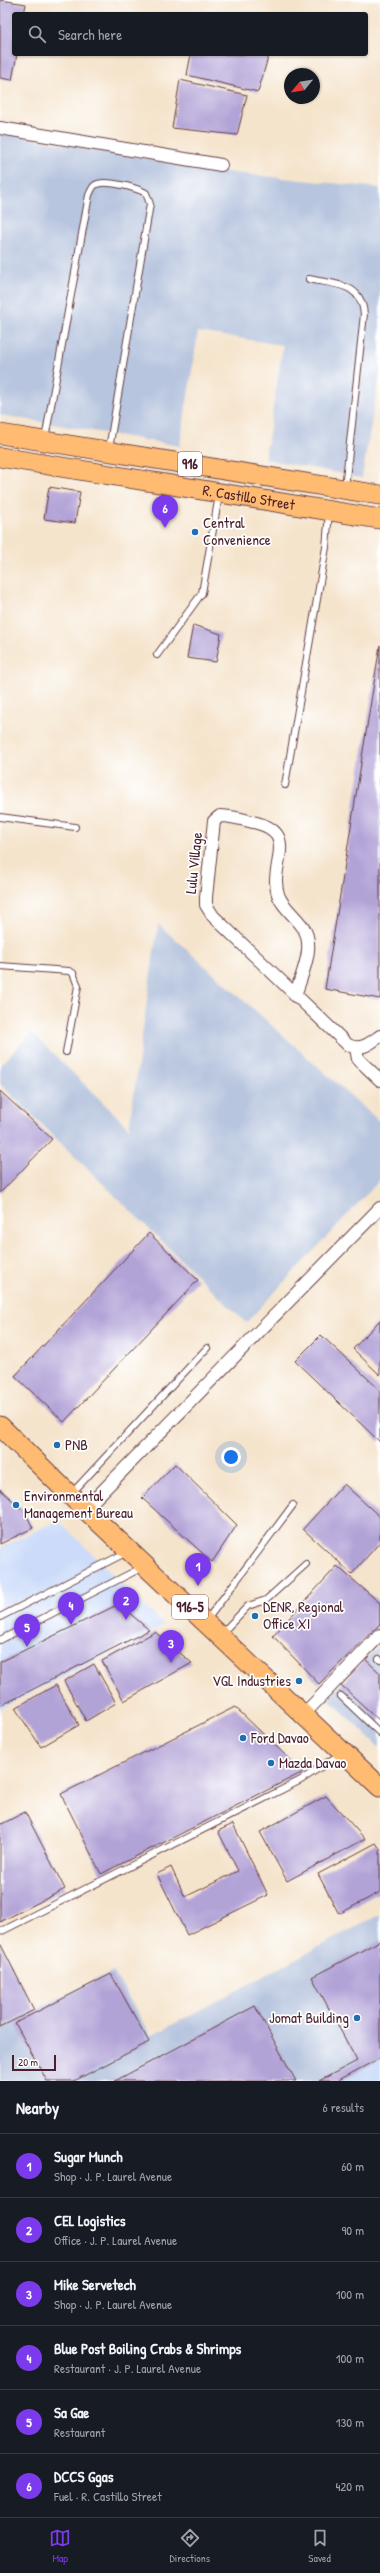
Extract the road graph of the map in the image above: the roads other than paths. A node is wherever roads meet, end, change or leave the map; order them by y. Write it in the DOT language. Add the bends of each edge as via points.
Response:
graph roads {
  1 [pos="0,128"];
  2 [pos="221,165"];
  3 [pos="309,280"];
  4 [pos="0,434"];
  5 [pos="44,441"];
  6 [pos="109,451"];
  7 [pos="0,457"];
  8 [pos="190,464"];
  9 [pos="188,487"];
  10 [pos="345,488"];
  11 [pos="220,492"];
  12 [pos="380,494"];
  13 [pos="329,511"];
  14 [pos="380,518"];
  15 [pos="157,655"];
  16 [pos="285,785"];
  17 [pos="0,817"];
  18 [pos="75,827"];
  19 [pos="0,966"];
  20 [pos="295,996"];
  21 [pos="380,1036"];
  22 [pos="356,1048"];
  23 [pos="66,1052"];
  24 [pos="380,1080"];
  25 [pos="380,1208"];
  26 [pos="207,1348"];
  27 [pos="0,1426"];
  28 [pos="70,1495"];
  29 [pos="293,1505"];
  30 [pos="85,1509"];
  31 [pos="130,1550"];
  32 [pos="306,1564"];
  33 [pos="146,1566"];
  34 [pos="0,1617"];
  35 [pos="205,1622"];
  36 [pos="220,1635"];
  37 [pos="380,1635"];
  38 [pos="0,1640"];
  39 [pos="341,1696"];
  40 [pos="304,1714"];
  41 [pos="380,1733"];
  42 [pos="343,1752"];
  43 [pos="380,1787"];
  44 [pos="0,1932"];
  1 -- 2 [label="street"];
  3 -- 10 [label="lane" via="352,289 359,294 363,303 364,314"];
  4 -- 5 [label="main road, R. Castillo Street / 916"];
  5 -- 6 [label="main road, R. Castillo Street / 916"];
  5 -- 6 [label="lane" via="89,195 94,186 102,183 138,188 146,193 150,204"];
  6 -- 8 [label="main road, R. Castillo Street / 916"];
  7 -- 9 [label="main road, R. Castillo Street / 916"];
  8 -- 9 [label="main road"];
  8 -- 10 [label="main road, R. Castillo Street / 916"];
  9 -- 11 [label="main road, R. Castillo Street / 916"];
  10 -- 12 [label="main road, R. Castillo Street / 916"];
  11 -- 13 [label="main road, R. Castillo Street / 916"];
  11 -- 15 [label="lane" via="202,593"];
  13 -- 14 [label="main road, R. Castillo Street / 916"];
  13 -- 16 [label="lane" via="326,546"];
  17 -- 18 [label="lane"];
  19 -- 23 [label="lane" via="73,973 78,986"];
  20 -- 20 [label="street, Lulu Village" via="213,916 206,905 214,821 220,816 270,825 277,831 280,840 279,897 303,927 309,939"];
  20 -- 22 [label="street, Lulu Village" via="340,1038"];
  21 -- 22 [label="street" via="365,1046"];
  22 -- 24 [label="street" via="358,1059"];
  25 -- 30 [label="street"];
  26 -- 28 [label="lane"];
  27 -- 28 [label="main road, 916-5"];
  28 -- 30 [label="main road, 916-5"];
  29 -- 35 [label="lane"];
  30 -- 31 [label="main road, 916-5"];
  31 -- 33 [label="main road, 916-5"];
  31 -- 34 [label="lane"];
  32 -- 36 [label="lane" via="266,1600 248,1606"];
  33 -- 35 [label="main road, 916-5"];
  33 -- 38 [label="lane"];
  35 -- 36 [label="main road, 916-5"];
  36 -- 40 [label="main road, 916-5"];
  37 -- 40 [label="street"];
  39 -- 41 [label="lane"];
  40 -- 42 [label="main road, 916-5"];
  42 -- 43 [label="main road, 916-5"];
  42 -- 44 [label="lane" via="301,1780"];
}
